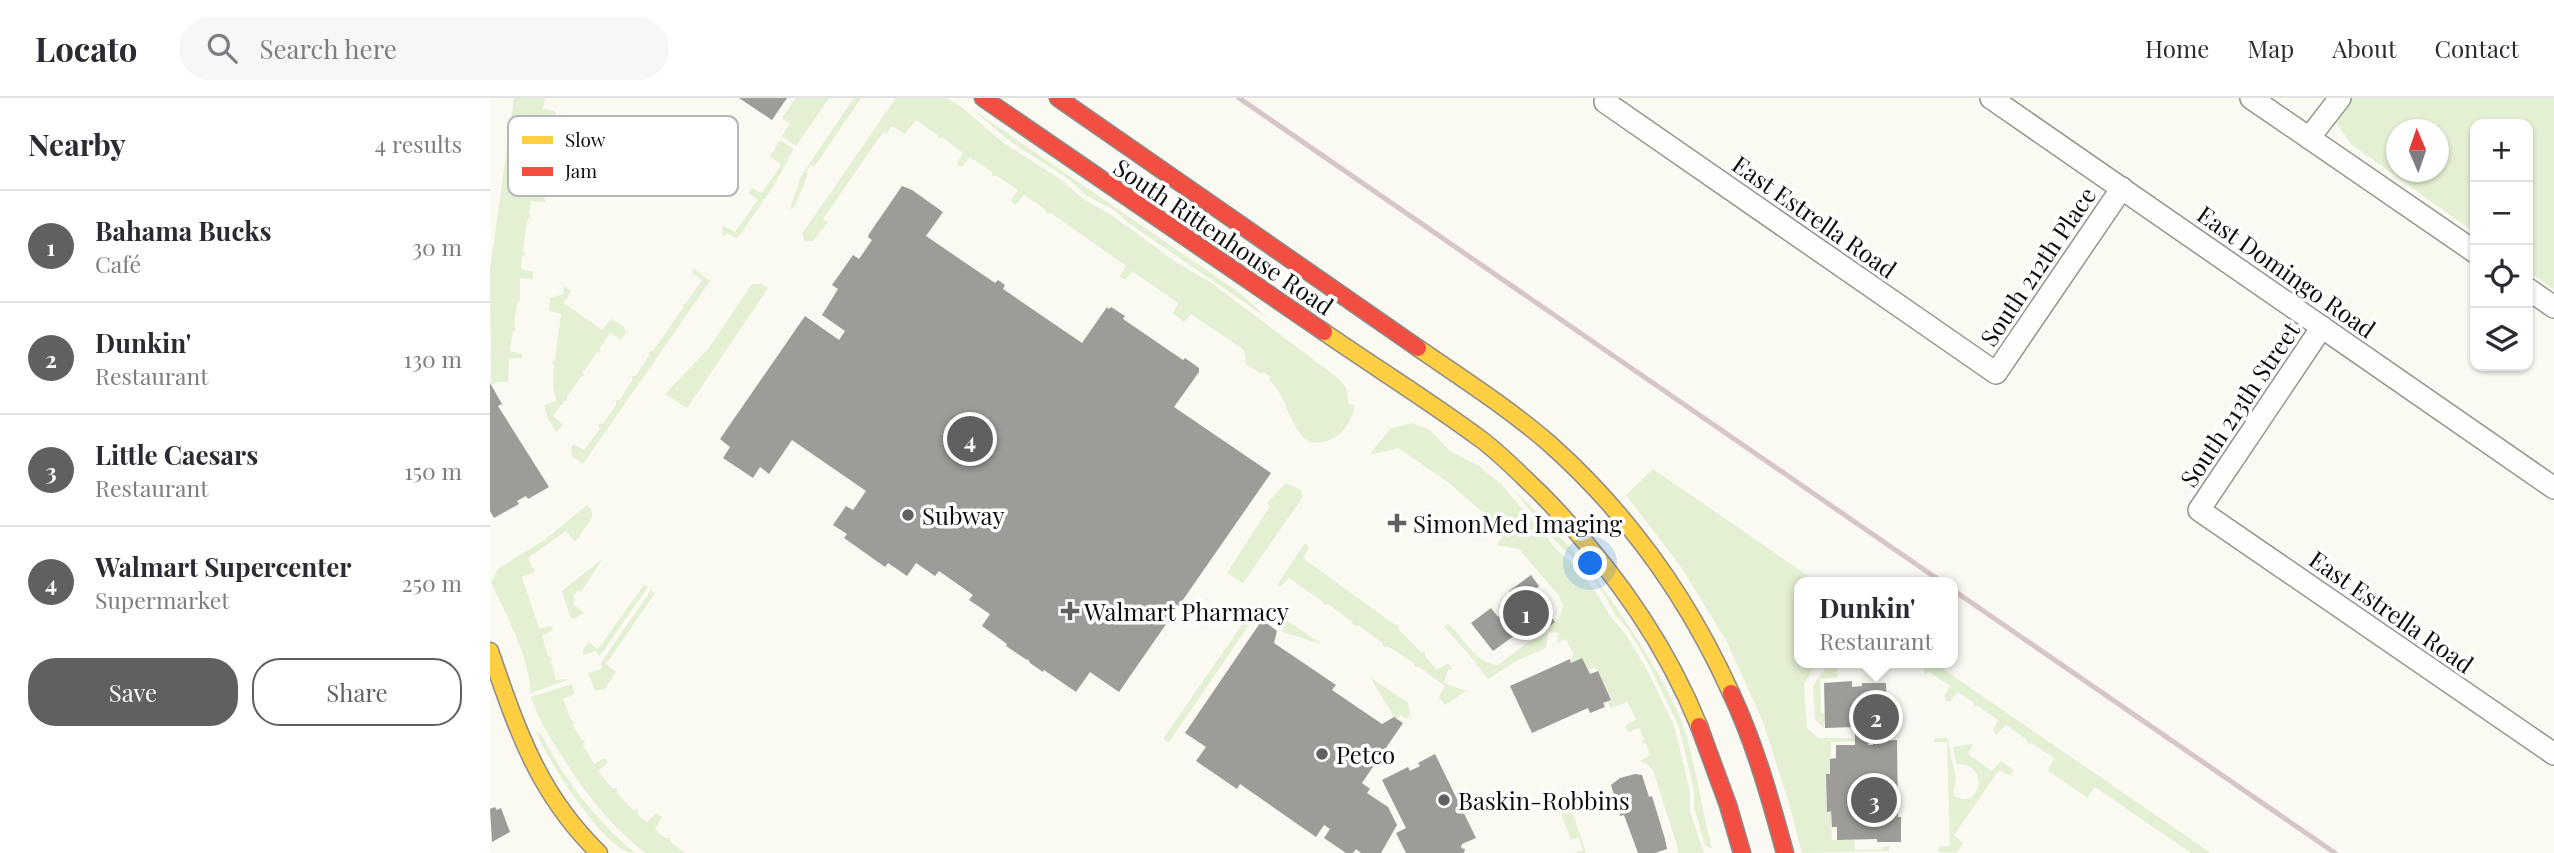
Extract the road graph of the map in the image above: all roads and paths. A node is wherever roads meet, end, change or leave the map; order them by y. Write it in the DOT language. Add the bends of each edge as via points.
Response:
graph roads {
  1 [pos="983,98"];
  2 [pos="1058,98"];
  3 [pos="1991,98"];
  4 [pos="2252,98"];
  5 [pos="2340,98"];
  6 [pos="1607,100"];
  7 [pos="2309,138"];
  8 [pos="2122,188"];
  9 [pos="2470,249"];
  10 [pos="2533,292"];
  11 [pos="2554,307"];
  12 [pos="2322,327"];
  13 [pos="1415,371"];
  14 [pos="1996,373"];
  15 [pos="1396,381"];
  16 [pos="1527,446"];
  17 [pos="1553,447"];
  18 [pos="2554,488"];
  19 [pos="2199,510"];
  20 [pos="490,651"];
  21 [pos="1698,721"];
  22 [pos="1717,735"];
  23 [pos="2554,754"];
  24 [pos="599,853"];
  25 [pos="1742,853"];
  26 [pos="1785,853"];
  1 -- 15 [label="main road, South Rittenhouse Road"];
  2 -- 17 [label="main road, South Rittenhouse Road" via="1526,423"];
  3 -- 8 [label="street, East Domingo Road"];
  4 -- 7 [label="street"];
  5 -- 7 [label="street"];
  6 -- 14 [label="street, East Estrella Road"];
  7 -- 9 [label="street"];
  8 -- 12 [label="street, East Domingo Road"];
  8 -- 14 [label="street, South 212th Place"];
  10 -- 11 [label="street"];
  12 -- 18 [label="street, East Domingo Road"];
  12 -- 19 [label="street, South 213th Street"];
  13 -- 15 [label="main road"];
  15 -- 21 [label="main road, South Rittenhouse Road" via="1483,441 1574,527 1654,633"];
  16 -- 17 [label="main road"];
  17 -- 26 [label="main road, South Rittenhouse Road" via="1621,514 1702,630 1753,738"];
  19 -- 23 [label="street, East Estrella Road"];
  20 -- 24 [label="main road" via="520,740 539,778 560,810"];
  21 -- 22 [label="main road"];
  21 -- 25 [label="main road, South Rittenhouse Road"];
}
